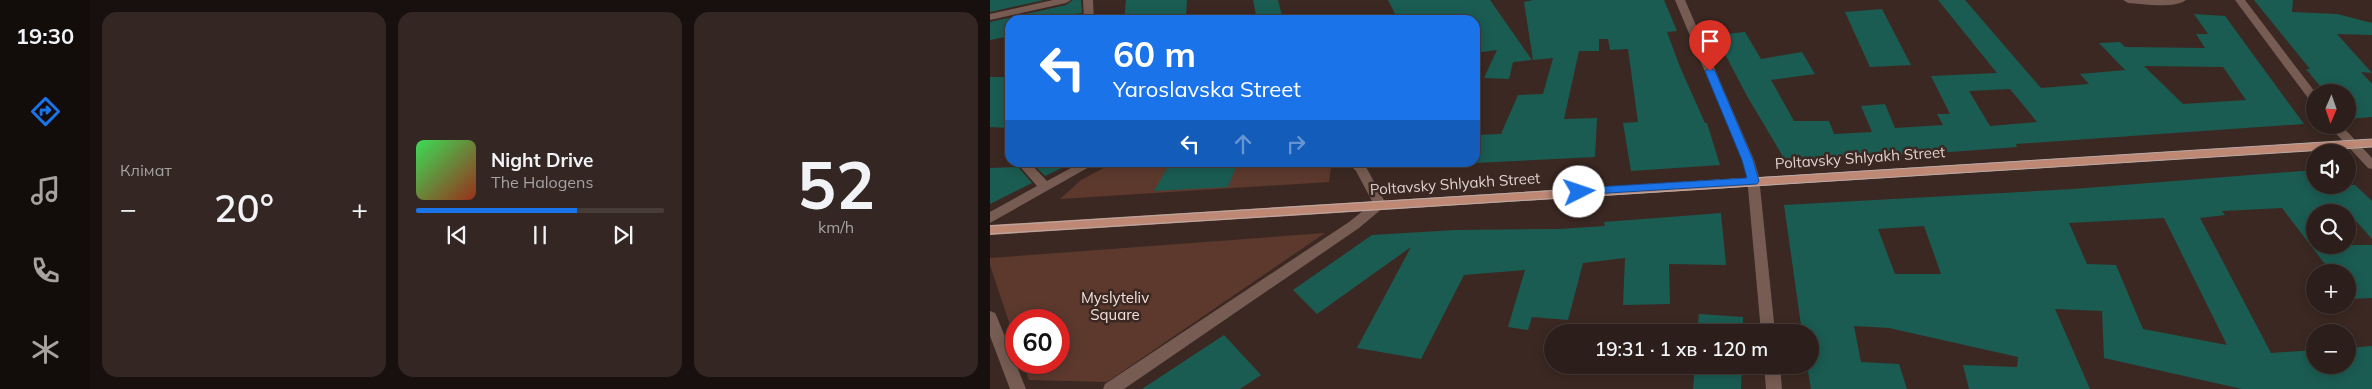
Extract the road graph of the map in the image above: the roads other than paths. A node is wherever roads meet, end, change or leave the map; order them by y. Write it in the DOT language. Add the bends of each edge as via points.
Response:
graph roads {
  1 [pos="1066,0"];
  2 [pos="1088,0"];
  3 [pos="1680,0"];
  4 [pos="2128,0"];
  5 [pos="2181,0"];
  6 [pos="2233,0"];
  7 [pos="2240,0"];
  8 [pos="1089,15"];
  9 [pos="990,17"];
  10 [pos="2306,88"];
  11 [pos="2342,134"];
  12 [pos="2372,143"];
  13 [pos="2351,144"];
  14 [pos="2306,147"];
  15 [pos="2356,149"];
  16 [pos="2372,165"];
  17 [pos="1027,167"];
  18 [pos="1083,167"];
  19 [pos="1360,167"];
  20 [pos="1753,181"];
  21 [pos="1045,187"];
  22 [pos="1380,204"];
  23 [pos="990,218"];
  24 [pos="990,230"];
  25 [pos="990,317"];
  26 [pos="1767,324"];
  27 [pos="1773,374"];
  28 [pos="1018,389"];
  29 [pos="1111,389"];
  30 [pos="1774,389"];
  1 -- 9 [label="street"];
  2 -- 8 [label="street"];
  3 -- 20 [label="street" via="1748,160"];
  4 -- 5 [label="street"];
  6 -- 7 [label="street"];
  7 -- 10 [label="street"];
  11 -- 13 [label="street"];
  12 -- 13 [label="main road, Poltavsky Shlyakh Street"];
  14 -- 20 [label="main road, Poltavsky Shlyakh Street"];
  15 -- 16 [label="street"];
  17 -- 21 [label="street"];
  18 -- 21 [label="street"];
  19 -- 22 [label="street"];
  20 -- 22 [label="main road, Poltavsky Shlyakh Street"];
  20 -- 26 [label="street"];
  21 -- 23 [label="street"];
  22 -- 24 [label="main road, Poltavsky Shlyakh Street"];
  22 -- 29 [label="street" via="1354,225"];
  25 -- 28 [label="street"];
  27 -- 30 [label="street"];
}
